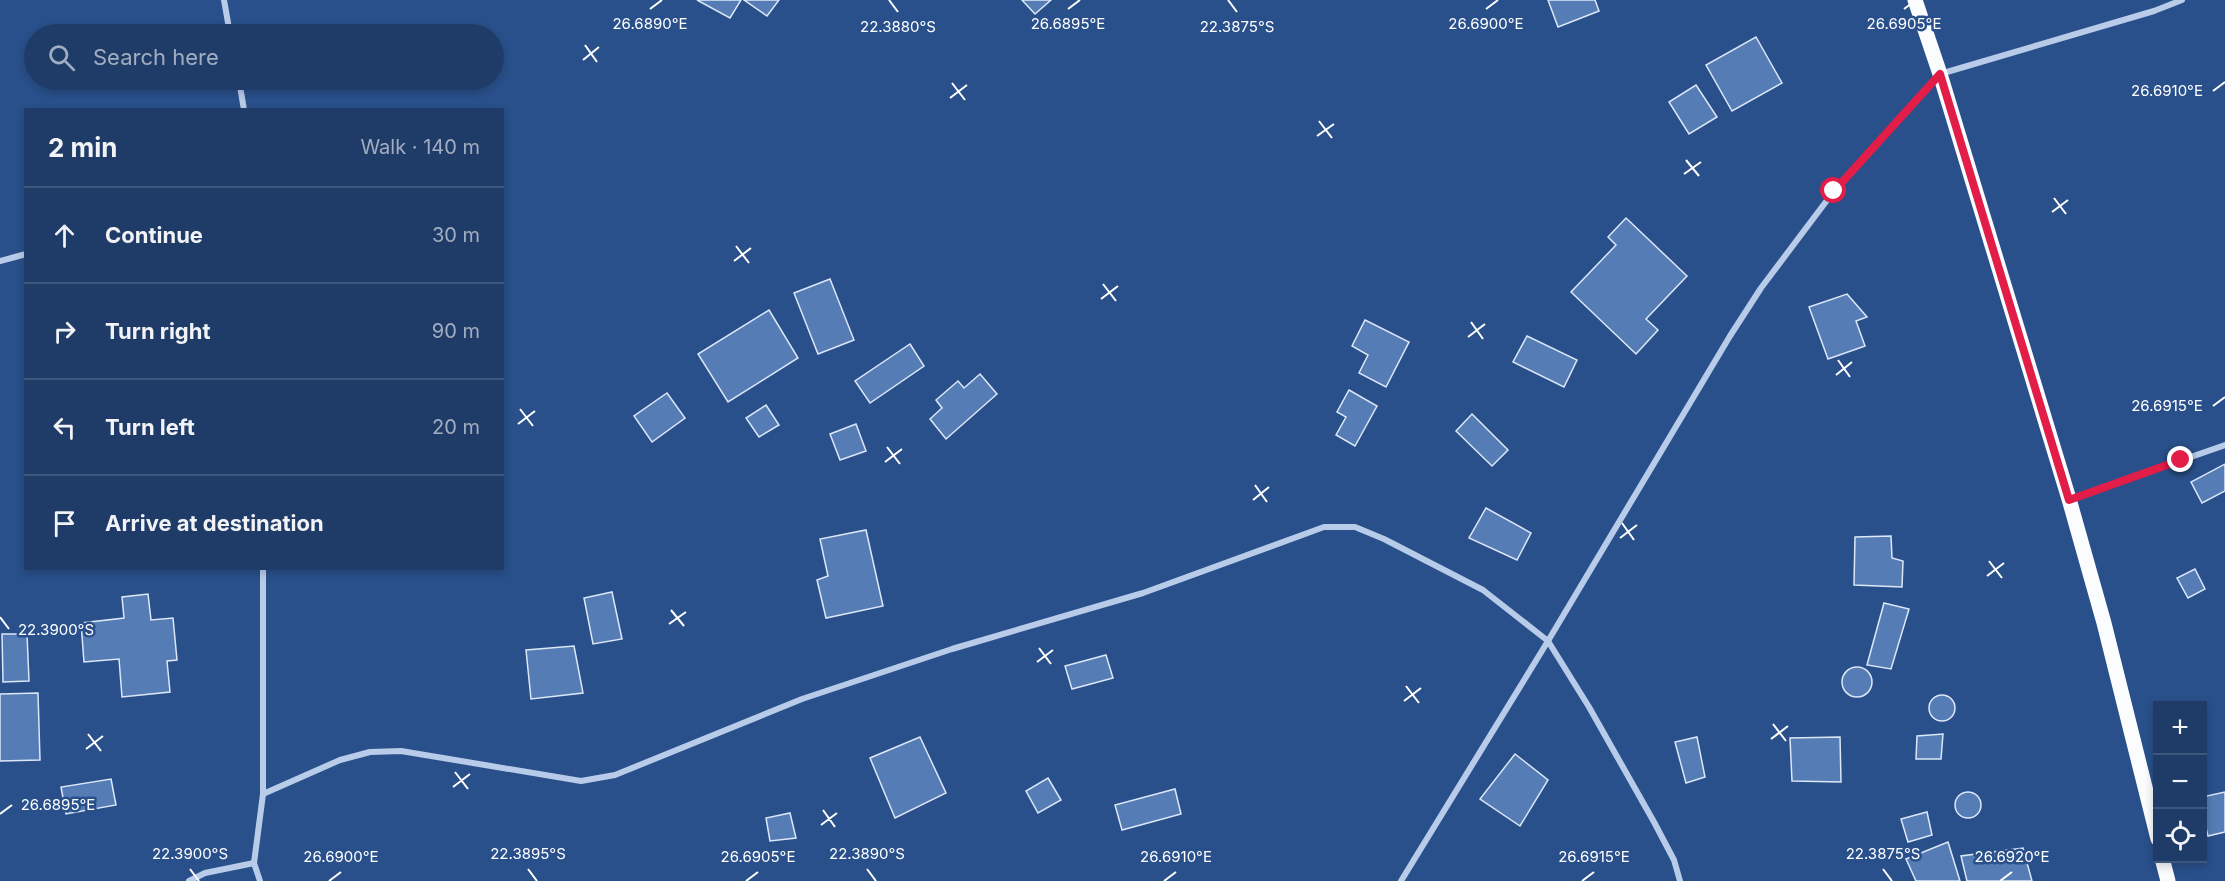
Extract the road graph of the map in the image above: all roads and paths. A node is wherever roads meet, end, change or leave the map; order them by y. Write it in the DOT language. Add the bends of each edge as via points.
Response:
graph roads {
  1 [pos="224,0"];
  2 [pos="1915,0"];
  3 [pos="2182,0"];
  4 [pos="228,24"];
  5 [pos="1940,74"];
  6 [pos="240,90"];
  7 [pos="244,108"];
  8 [pos="24,255"];
  9 [pos="0,261"];
  10 [pos="2225,445"];
  11 [pos="2069,500"];
  12 [pos="263,570"];
  13 [pos="1548,641"];
  14 [pos="263,794"];
  15 [pos="2153,823"];
  16 [pos="254,862"];
  17 [pos="2163,863"];
  18 [pos="189,881"];
  19 [pos="260,881"];
  20 [pos="1401,881"];
  21 [pos="1680,881"];
  22 [pos="2168,881"];
  1 -- 4 [label="street"];
  2 -- 5 [label="main road"];
  3 -- 5 [label="street"];
  5 -- 11 [label="main road"];
  5 -- 13 [label="street" via="1834,191 1761,288"];
  6 -- 7 [label="street"];
  8 -- 9 [label="street"];
  10 -- 11 [label="street"];
  11 -- 15 [label="main road"];
  12 -- 14 [label="street"];
  13 -- 14 [label="street" via="1483,590 1384,539 1355,527 1324,527 1143,593 952,649 802,699 615,775 581,780 401,751 370,752 340,760"];
  13 -- 20 [label="street"];
  13 -- 21 [label="street" via="1654,822"];
  14 -- 16 [label="street"];
  16 -- 18 [label="street" via="205,873"];
  16 -- 19 [label="street"];
  17 -- 22 [label="main road"];
}
